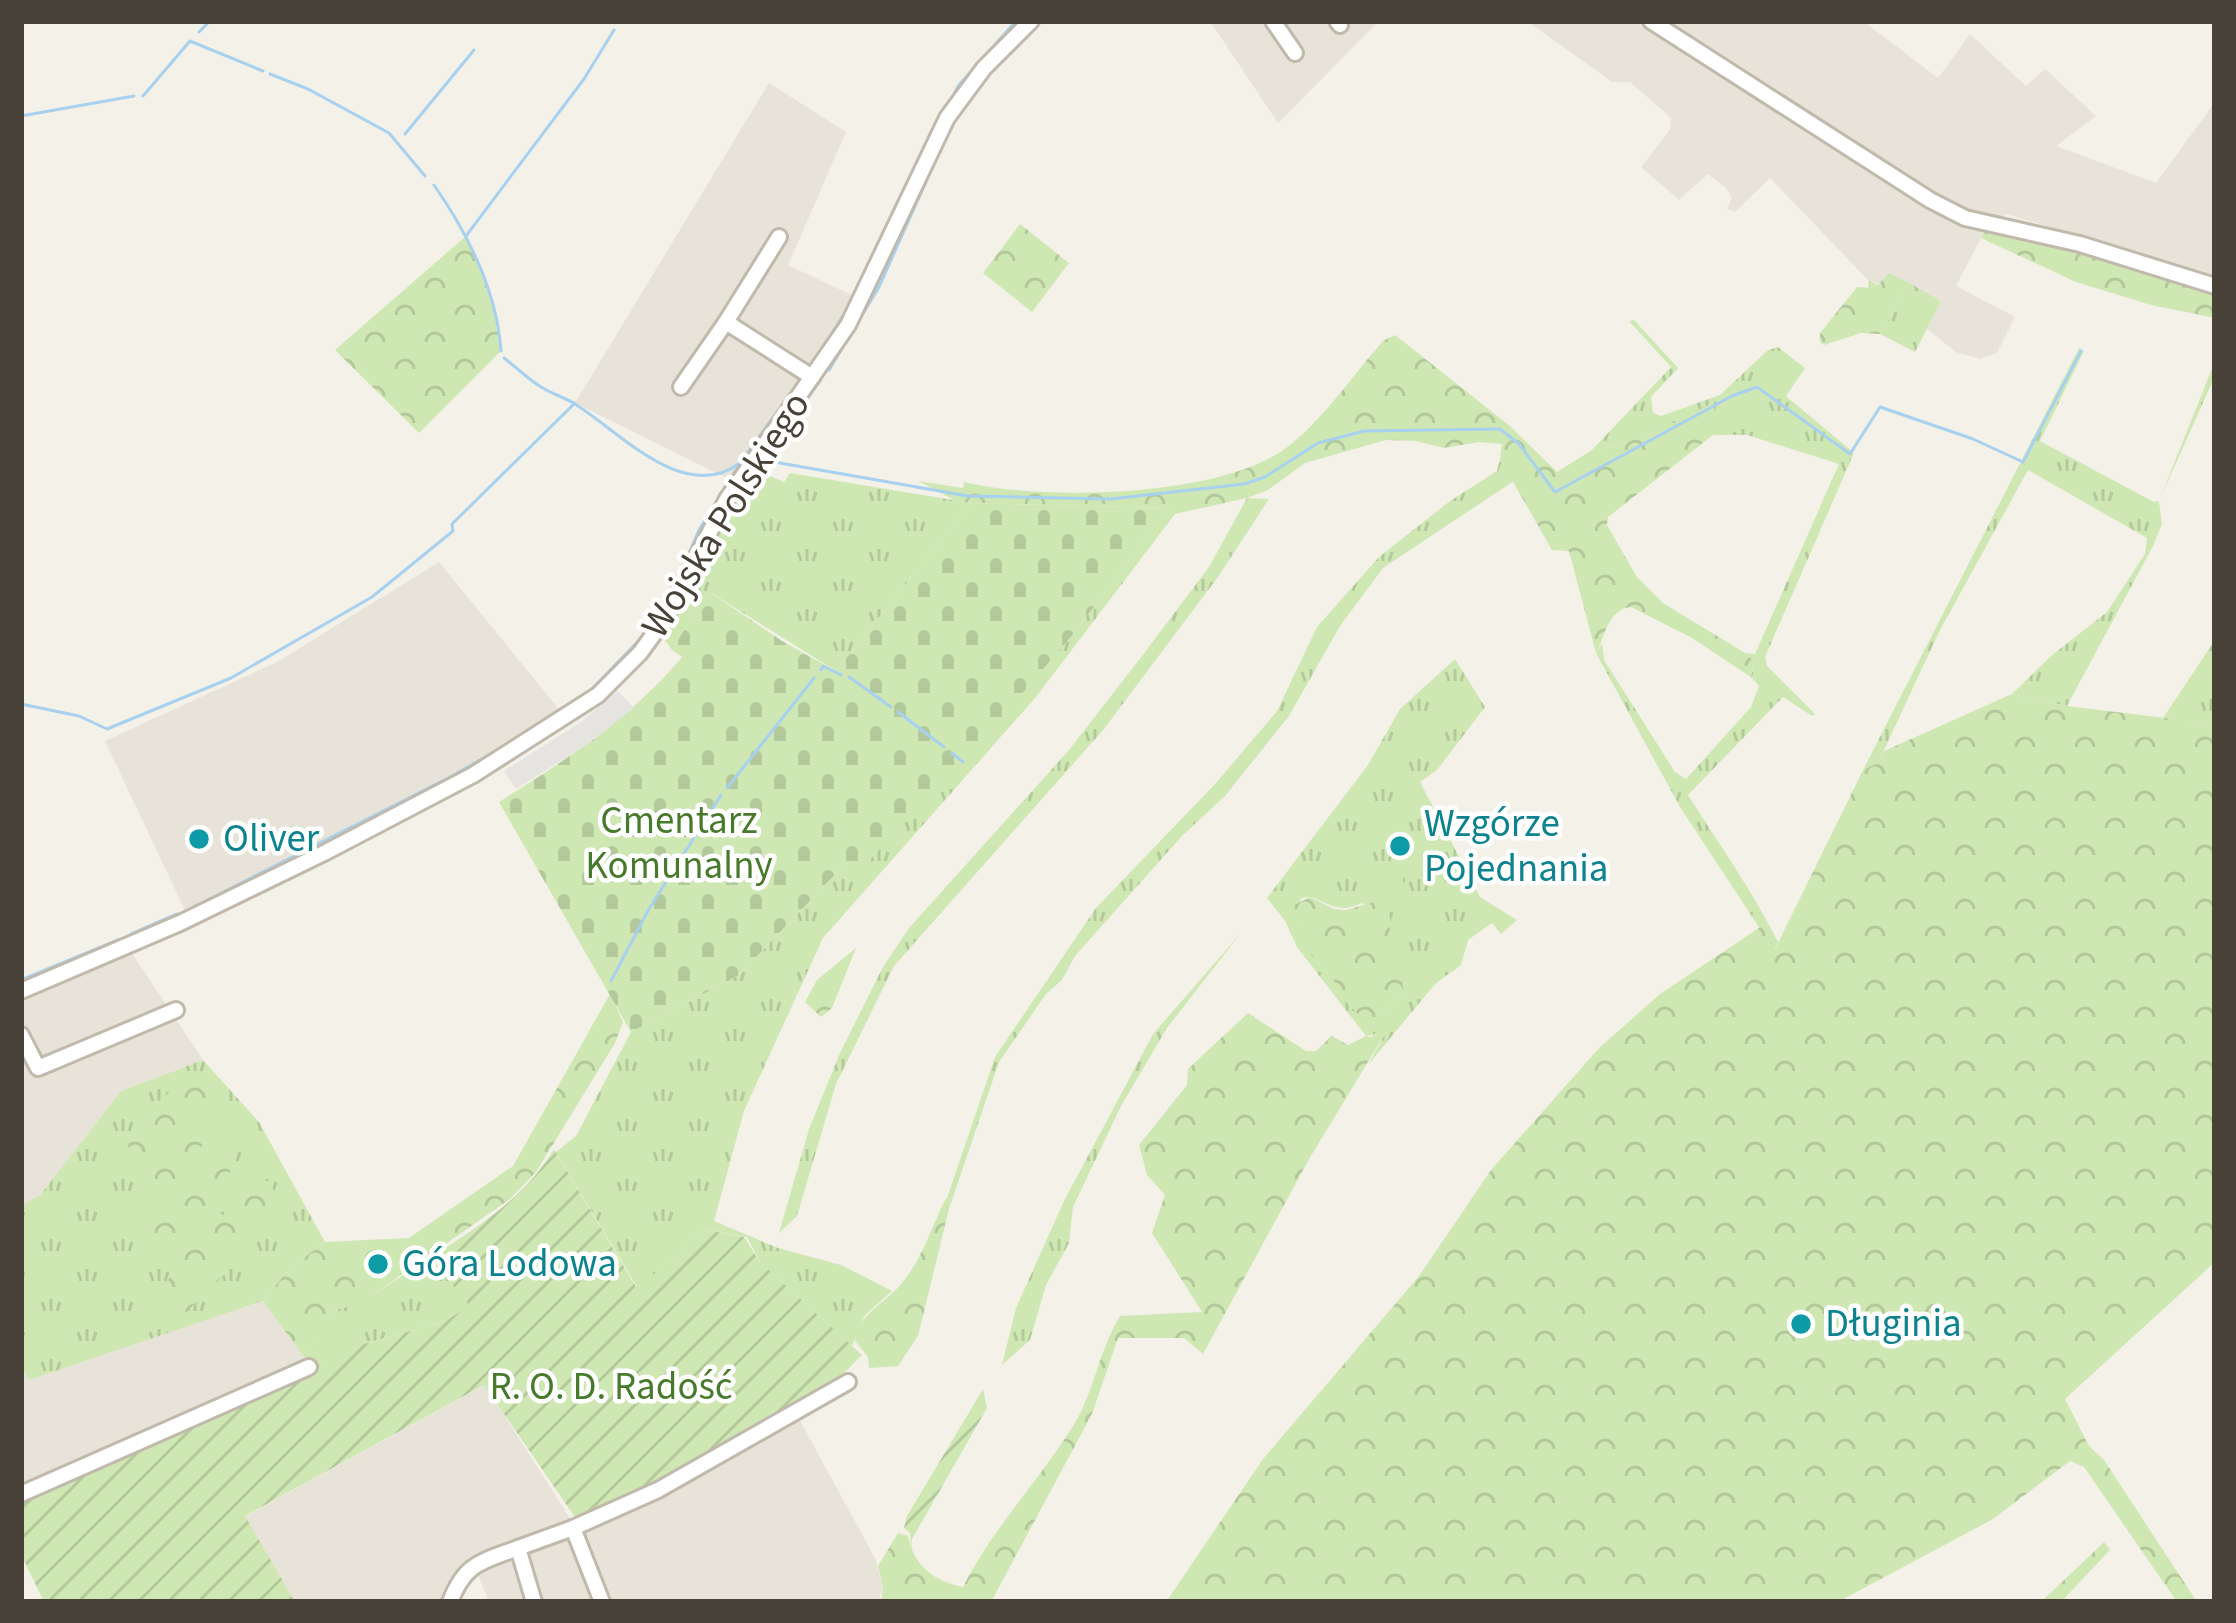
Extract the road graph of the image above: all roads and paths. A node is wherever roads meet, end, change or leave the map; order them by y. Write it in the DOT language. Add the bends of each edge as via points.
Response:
graph roads {
  1 [pos="1031,21"];
  2 [pos="1273,21"];
  3 [pos="1652,21"];
  4 [pos="1295,53"];
  5 [pos="779,236"];
  6 [pos="2215,286"];
  7 [pos="726,322"];
  8 [pos="812,377"];
  9 [pos="681,387"];
  10 [pos="21,991"];
  11 [pos="176,1010"];
  12 [pos="21,1035"];
  13 [pos="309,1367"];
  14 [pos="848,1382"];
  15 [pos="21,1494"];
  16 [pos="573,1528"];
  17 [pos="518,1548"];
  18 [pos="450,1602"];
  19 [pos="535,1602"];
  20 [pos="602,1602"];
  1 -- 8 [label="street, Wojska Polskiego" via="947,118 862,300"];
  2 -- 4 [label="street"];
  3 -- 6 [label="street" via="1965,218"];
  5 -- 7 [label="street"];
  7 -- 8 [label="street"];
  7 -- 9 [label="street"];
  8 -- 10 [label="street, Wojska Polskiego" via="732,490 652,637 589,703 473,776 279,876"];
  11 -- 12 [label="street" via="38,1068"];
  13 -- 15 [label="street"];
  14 -- 16 [label="street" via="658,1490"];
  16 -- 17 [label="street"];
  16 -- 20 [label="street"];
  17 -- 18 [label="street" via="460,1575"];
  17 -- 19 [label="street"];
}
